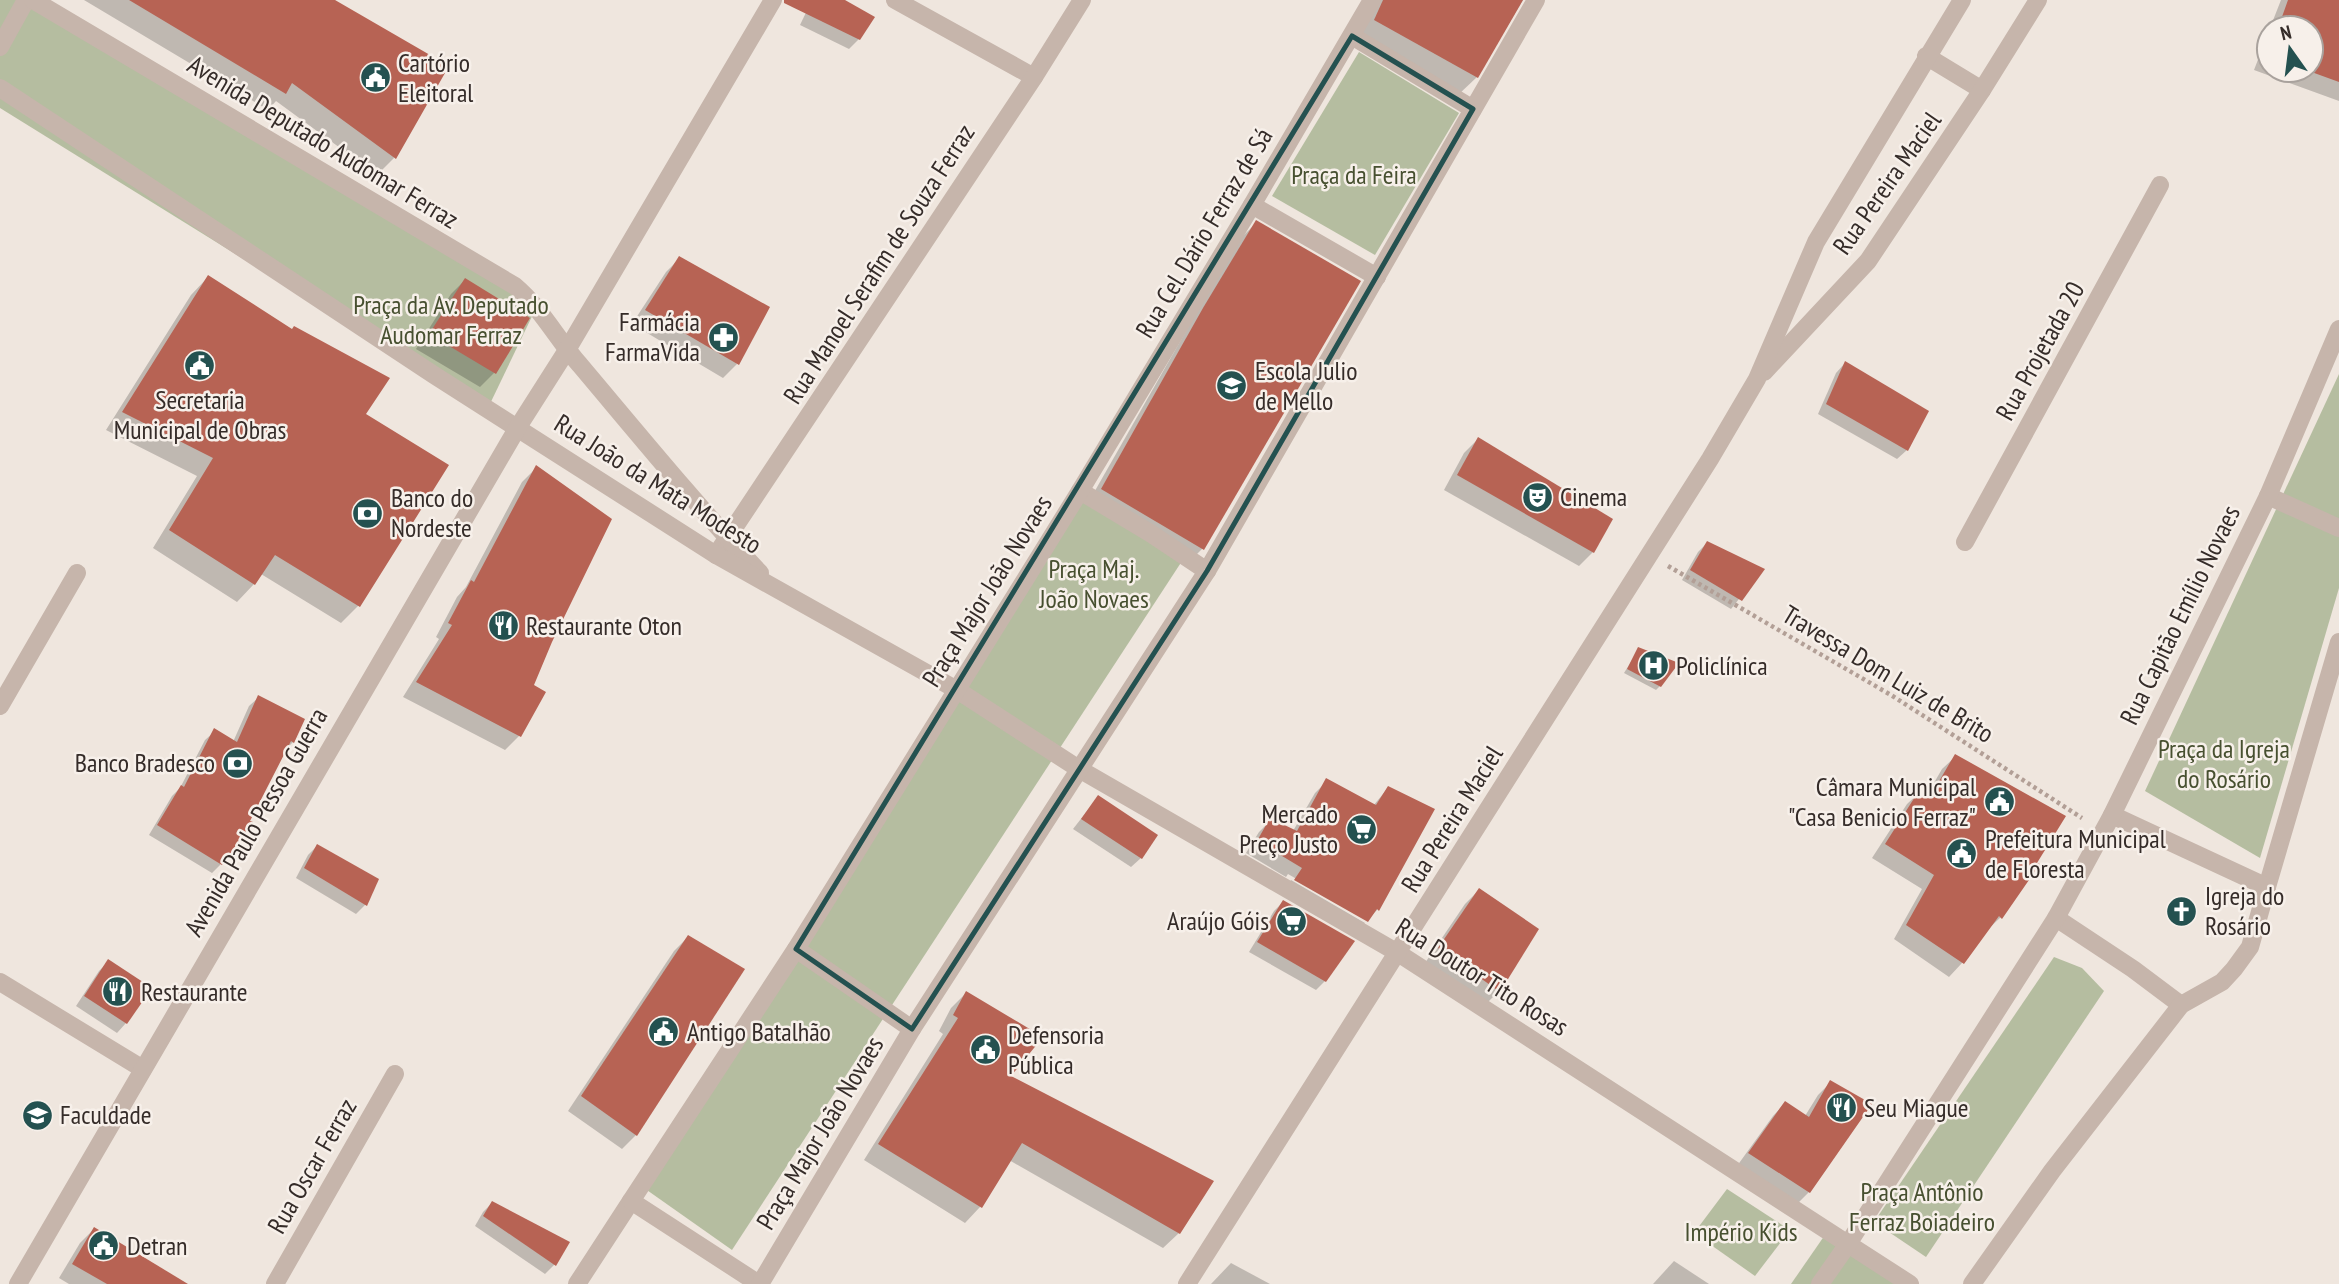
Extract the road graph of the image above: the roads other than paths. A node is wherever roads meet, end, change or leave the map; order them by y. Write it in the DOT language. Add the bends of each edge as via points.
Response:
graph roads {
  1 [pos="26,0"];
  2 [pos="33,0"];
  3 [pos="774,0"];
  4 [pos="895,0"];
  5 [pos="1082,0"];
  6 [pos="1372,0"];
  7 [pos="1536,0"];
  8 [pos="1962,0"];
  9 [pos="2038,0"];
  10 [pos="1352,36"];
  11 [pos="0,47"];
  12 [pos="1926,56"];
  13 [pos="1034,77"];
  14 [pos="0,88"];
  15 [pos="1982,90"];
  16 [pos="1473,109"];
  17 [pos="2160,185"];
  18 [pos="1252,205"];
  19 [pos="1377,277"];
  20 [pos="2339,329"];
  21 [pos="567,350"];
  22 [pos="1757,379"];
  23 [pos="518,427"];
  24 [pos="1080,491"];
  25 [pos="2268,496"];
  26 [pos="2339,528"];
  27 [pos="728,539"];
  28 [pos="1965,542"];
  29 [pos="716,555"];
  30 [pos="1207,570"];
  31 [pos="77,573"];
  32 [pos="772,584"];
  33 [pos="2339,642"];
  34 [pos="957,690"];
  35 [pos="0,706"];
  36 [pos="1079,769"];
  37 [pos="2108,823"];
  38 [pos="2267,887"];
  39 [pos="2056,918"];
  40 [pos="796,949"];
  41 [pos="1398,953"];
  42 [pos="0,982"];
  43 [pos="2181,1005"];
  44 [pos="912,1029"];
  45 [pos="143,1069"];
  46 [pos="395,1074"];
  47 [pos="631,1201"];
  48 [pos="1849,1244"];
  49 [pos="18,1284"];
  50 [pos="275,1284"];
  51 [pos="577,1284"];
  52 [pos="760,1284"];
  53 [pos="1187,1284"];
  54 [pos="1820,1284"];
  55 [pos="1910,1284"];
  56 [pos="1972,1284"];
  1 -- 11 [label="street"];
  2 -- 21 [label="street, Avenida Deputado Audomar Ferraz" via="515,286 544,315"];
  3 -- 21 [label="street, Avenida Paulo Pessoa Guerra"];
  4 -- 13 [label="street"];
  5 -- 13 [label="street, Rua Manoel Serafim de Souza Ferraz"];
  6 -- 10 [label="street, Rua Cel. Dário Ferraz de Sá"];
  7 -- 16 [label="street"];
  8 -- 12 [label="street, Rua Pereira Maciel"];
  9 -- 15 [label="street, Rua Pereira Maciel"];
  10 -- 16 [label="street"];
  10 -- 18 [label="street, Rua Cel. Dário Ferraz de Sá"];
  12 -- 15 [label="street"];
  12 -- 22 [label="street, Rua Pereira Maciel" via="1816,242"];
  13 -- 27 [label="street, Rua Manoel Serafim de Souza Ferraz"];
  14 -- 23 [label="street"];
  15 -- 22 [label="street, Rua Pereira Maciel" via="1868,261"];
  16 -- 19 [label="street"];
  17 -- 28 [label="street, Rua Projetada 20"];
  18 -- 19 [label="street"];
  18 -- 24 [label="street, Rua Cel. Dário Ferraz de Sá"];
  19 -- 30 [label="street"];
  20 -- 25 [label="street, Rua Capitão Emílio Novaes"];
  21 -- 23 [label="street, Avenida Paulo Pessoa Guerra"];
  21 -- 27 [label="street, Avenida Deputado Audomar Ferraz"];
  22 -- 41 [label="street, Rua Pereira Maciel"];
  23 -- 29 [label="street, Rua João da Mata Modesto"];
  23 -- 45 [label="street, Avenida Paulo Pessoa Guerra"];
  24 -- 30 [label="street, Praça Major João Novaes"];
  24 -- 34 [label="street, Praça Major João Novaes"];
  25 -- 26 [label="street"];
  25 -- 37 [label="street, Rua Capitão Emílio Novaes"];
  27 -- 29 [label="street, Rua Manoel Serafim de Souza Ferraz"];
  27 -- 32 [label="street, Rua João da Mata Modesto"];
  29 -- 32 [label="street, Rua João da Mata Modesto"];
  30 -- 36 [label="street, Praça Major João Novaes"];
  31 -- 35 [label="street"];
  32 -- 34 [label="street, Rua João da Mata Modesto"];
  33 -- 38 [label="street"];
  34 -- 36 [label="street, Rua João da Mata Modesto"];
  34 -- 40 [label="street, Praça Major João Novaes"];
  36 -- 41 [label="street, Rua Doutor Tito Rosas"];
  36 -- 44 [label="street, Praça Major João Novaes"];
  37 -- 38 [label="street"];
  37 -- 39 [label="street, Rua Capitão Emílio Novaes"];
  38 -- 43 [label="street" via="2250,947 2234,969 2222,982"];
  39 -- 43 [label="street"];
  39 -- 48 [label="street, Rua Capitão Emílio Novaes"];
  40 -- 44 [label="street"];
  40 -- 47 [label="street, Praça Major João Novaes"];
  41 -- 48 [label="street, Rua Doutor Tito Rosas"];
  41 -- 53 [label="street, Rua Pereira Maciel"];
  42 -- 45 [label="street"];
  43 -- 56 [label="street" via="2052,1171"];
  44 -- 52 [label="street, Praça Major João Novaes"];
  45 -- 49 [label="street, Avenida Paulo Pessoa Guerra"];
  46 -- 50 [label="street, Rua Oscar Ferraz"];
  47 -- 51 [label="street, Praça Major João Novaes"];
  47 -- 52 [label="street"];
  48 -- 54 [label="street, Rua Capitão Emílio Novaes"];
  48 -- 55 [label="street, Rua Doutor Tito Rosas"];
}
